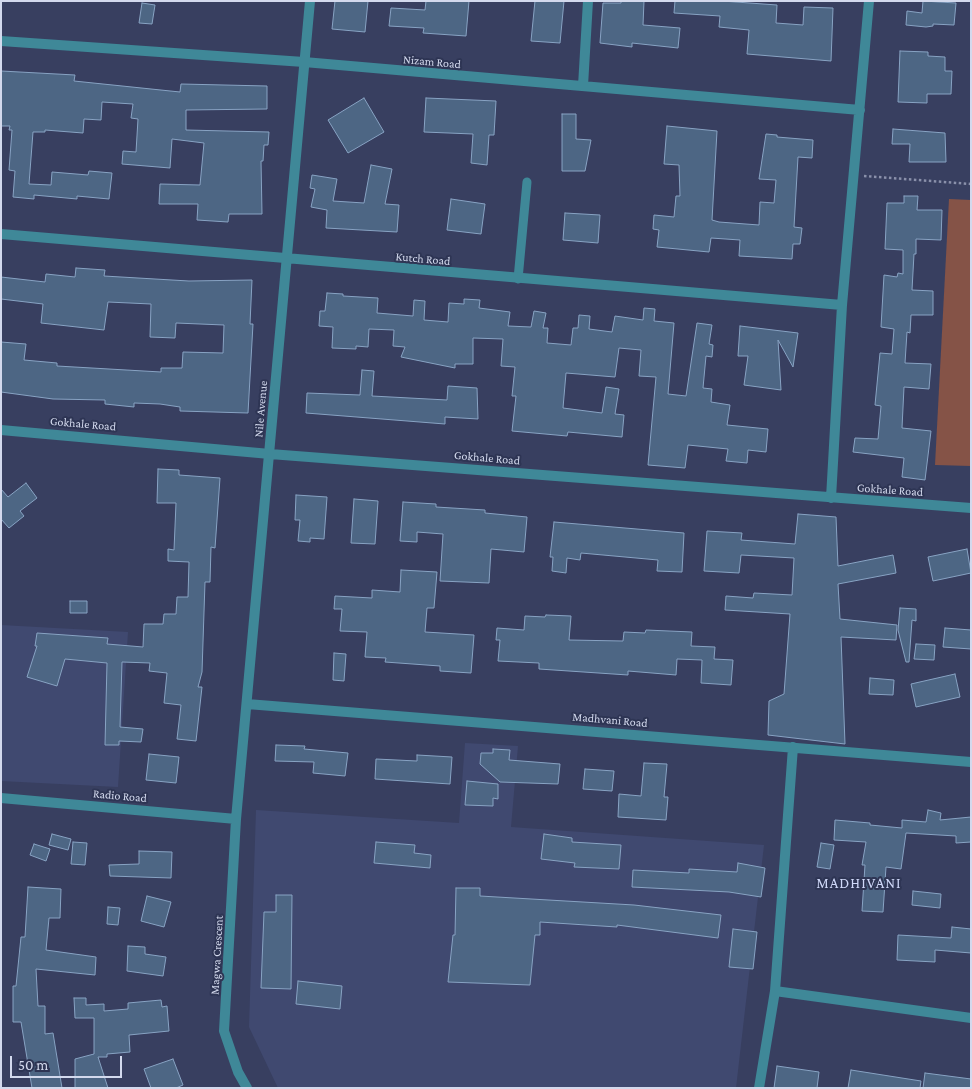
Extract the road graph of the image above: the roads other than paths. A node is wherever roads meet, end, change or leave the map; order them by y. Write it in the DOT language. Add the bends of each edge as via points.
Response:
graph roads {
  1 [pos="310,1"];
  2 [pos="588,1"];
  3 [pos="869,1"];
  4 [pos="1,41"];
  5 [pos="304,62"];
  6 [pos="583,86"];
  7 [pos="860,110"];
  8 [pos="527,182"];
  9 [pos="1,234"];
  10 [pos="286,260"];
  11 [pos="518,279"];
  12 [pos="842,305"];
  13 [pos="1,430"];
  14 [pos="270,454"];
  15 [pos="830,498"];
  16 [pos="971,508"];
  17 [pos="248,704"];
  18 [pos="793,747"];
  19 [pos="971,762"];
  20 [pos="1,798"];
  21 [pos="236,819"];
  22 [pos="775,991"];
  23 [pos="971,1018"];
  24 [pos="247,1088"];
  25 [pos="759,1088"];
  1 -- 5 [label="street, Nile Avenue"];
  2 -- 6 [label="street"];
  3 -- 7 [label="street"];
  4 -- 5 [label="street, Nizam Road"];
  5 -- 6 [label="street, Nizam Road"];
  5 -- 10 [label="street, Nile Avenue"];
  6 -- 7 [label="street, Nizam Road"];
  7 -- 12 [label="street"];
  8 -- 11 [label="lane"];
  9 -- 10 [label="street, Kutch Road"];
  10 -- 11 [label="street, Kutch Road"];
  10 -- 14 [label="street, Nile Avenue"];
  11 -- 12 [label="street, Kutch Road"];
  12 -- 15 [label="street"];
  13 -- 14 [label="street, Gokhale Road"];
  14 -- 15 [label="street, Gokhale Road"];
  14 -- 17 [label="street, Nile Avenue"];
  15 -- 16 [label="street, Gokhale Road"];
  17 -- 18 [label="street, Madhvani Road"];
  17 -- 21 [label="street, Nile Avenue"];
  18 -- 19 [label="street, Madhvani Road"];
  18 -- 22 [label="street"];
  20 -- 21 [label="street, Radio Road"];
  21 -- 24 [label="street, Magwa Crescent" via="224,1031"];
  22 -- 23 [label="street"];
  22 -- 25 [label="street"];
}
